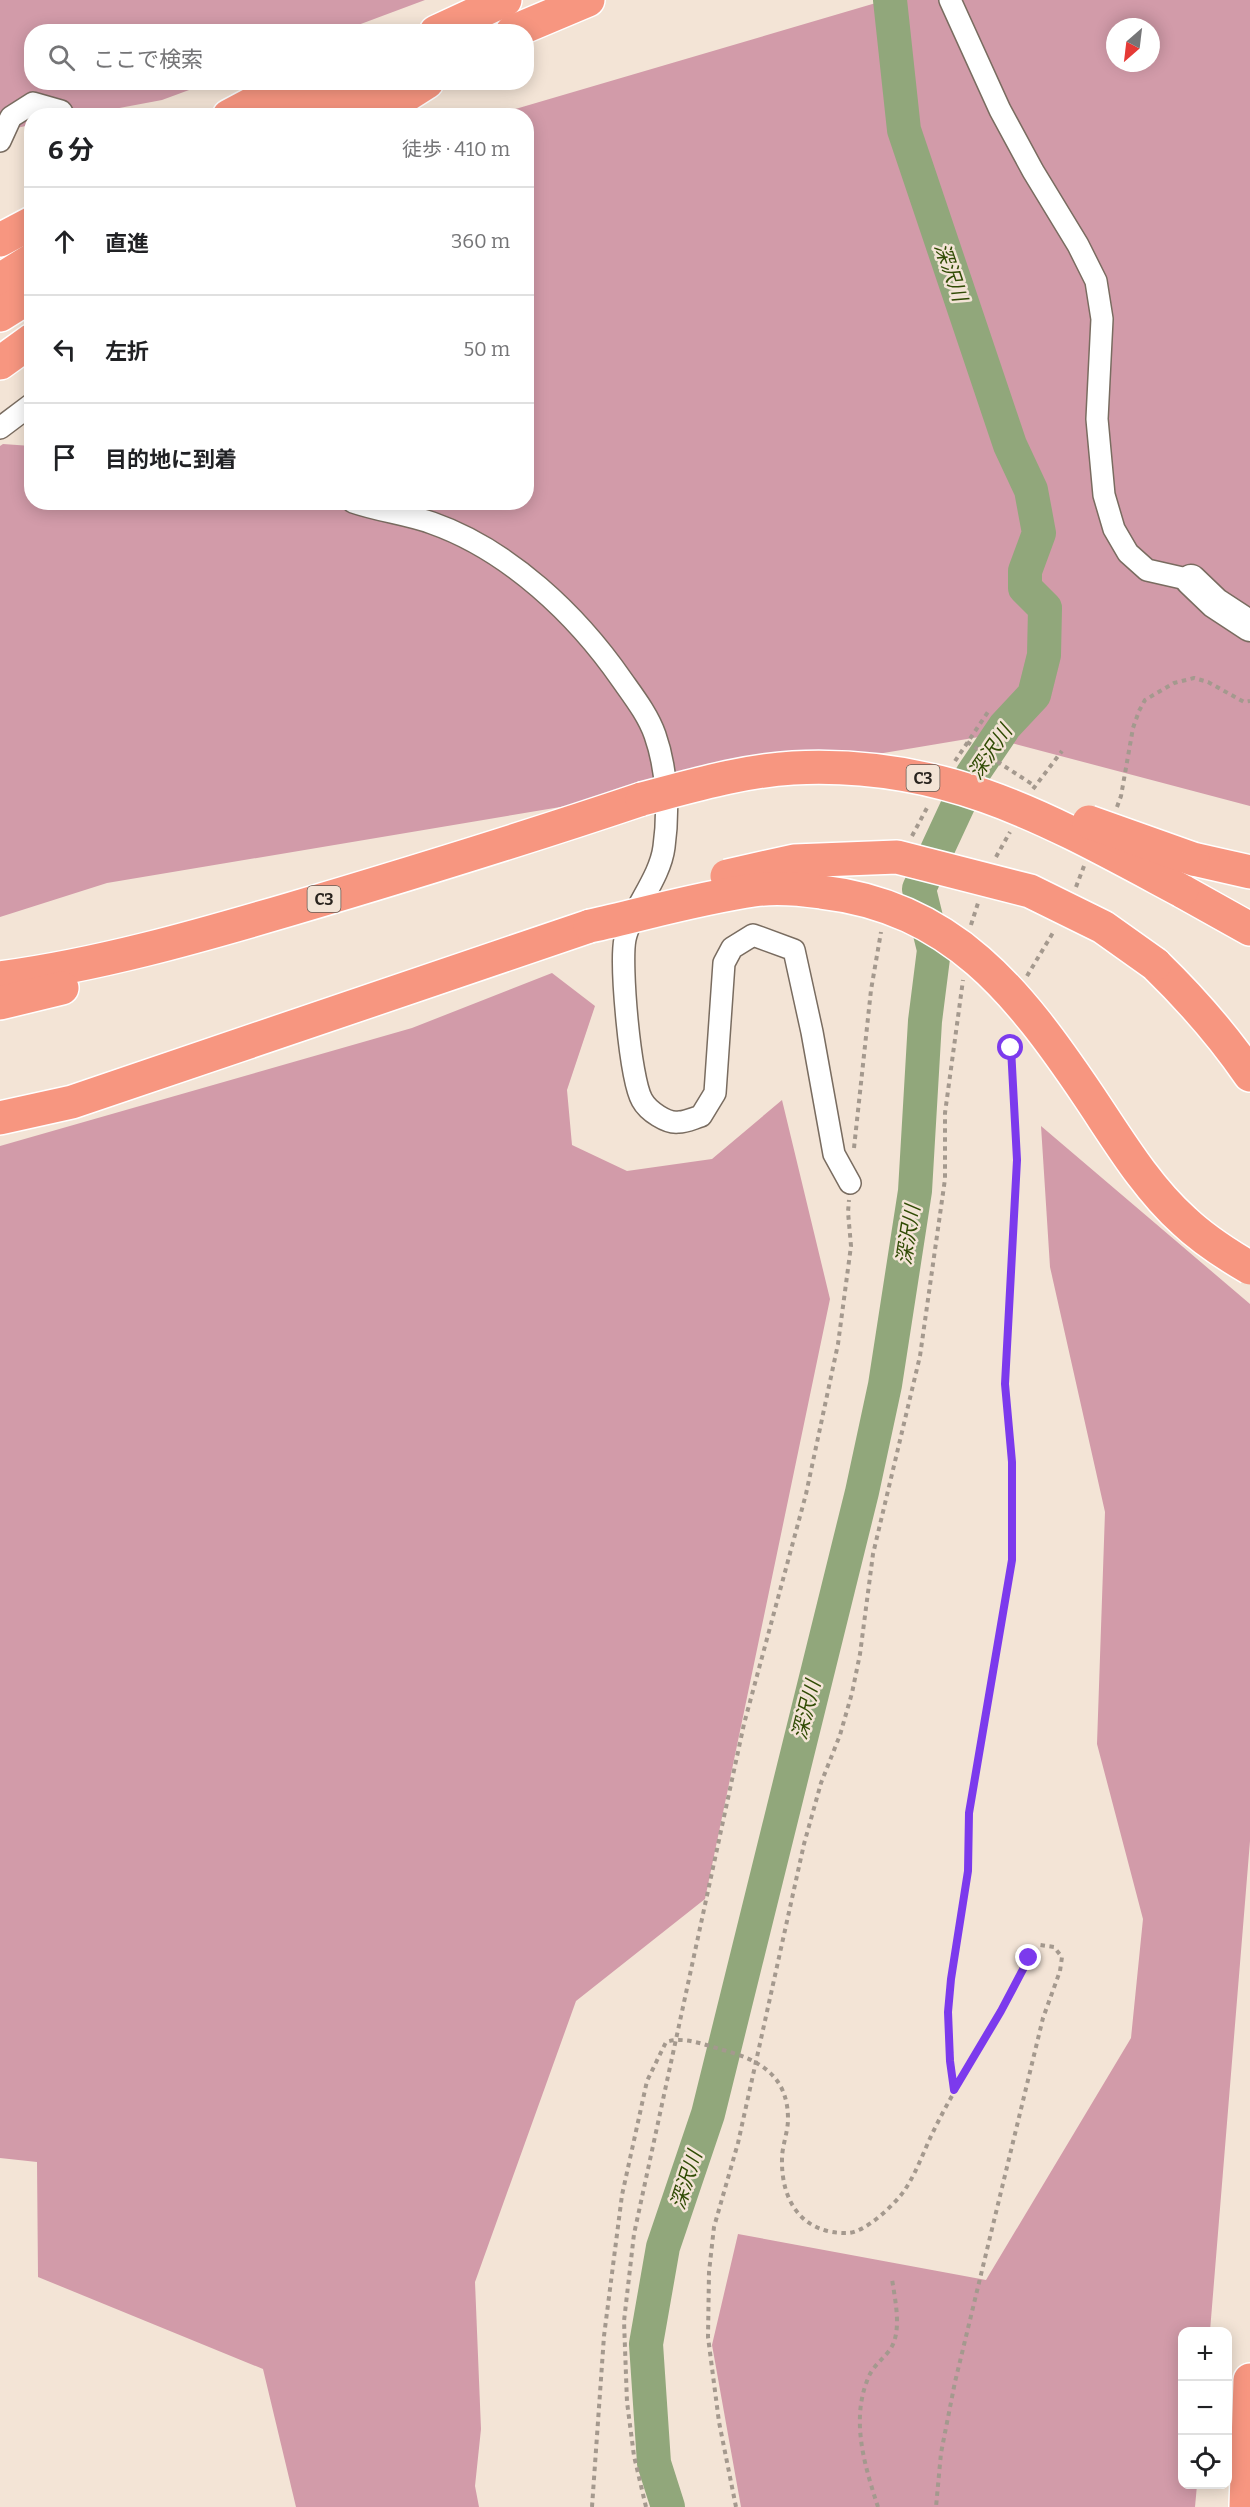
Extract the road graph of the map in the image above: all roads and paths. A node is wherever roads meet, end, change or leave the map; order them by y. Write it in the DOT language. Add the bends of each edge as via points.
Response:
graph roads {
  1 [pos="588,0"];
  2 [pos="950,0"];
  3 [pos="494,4"];
  4 [pos="438,24"];
  5 [pos="453,24"];
  6 [pos="531,24"];
  7 [pos="278,90"];
  8 [pos="318,90"];
  9 [pos="381,90"];
  10 [pos="415,90"];
  11 [pos="25,108"];
  12 [pos="50,108"];
  13 [pos="244,108"];
  14 [pos="285,108"];
  15 [pos="345,108"];
  16 [pos="386,108"];
  17 [pos="24,109"];
  18 [pos="0,141"];
  19 [pos="24,227"];
  20 [pos="0,240"];
  21 [pos="24,265"];
  22 [pos="0,280"];
  23 [pos="24,300"];
  24 [pos="0,315"];
  25 [pos="24,346"];
  26 [pos="0,363"];
  27 [pos="24,414"];
  28 [pos="0,428"];
  29 [pos="383,510"];
  30 [pos="1191,580"];
  31 [pos="1250,626"];
  32 [pos="1250,701"];
  33 [pos="988,712"];
  34 [pos="968,743"];
  35 [pos="1062,751"];
  36 [pos="946,784"];
  37 [pos="1035,786"];
  38 [pos="1030,795"];
  39 [pos="1114,812"];
  40 [pos="1015,824"];
  41 [pos="911,838"];
  42 [pos="1088,858"];
  43 [pos="993,866"];
  44 [pos="426,867"];
  45 [pos="1250,872"];
  46 [pos="1073,894"];
  47 [pos="978,903"];
  48 [pos="883,924"];
  49 [pos="590,926"];
  50 [pos="1055,928"];
  51 [pos="1250,929"];
  52 [pos="970,935"];
  53 [pos="964,968"];
  54 [pos="0,978"];
  55 [pos="1022,984"];
  56 [pos="0,1003"];
  57 [pos="1012,1030"];
  58 [pos="1250,1075"];
  59 [pos="0,1118"];
  60 [pos="850,1183"];
  61 [pos="1250,1268"];
  62 [pos="678,2038"];
  63 [pos="757,2062"];
  64 [pos="954,2090"];
  65 [pos="892,2279"];
  66 [pos="1250,2380"];
  67 [pos="592,2507"];
  68 [pos="646,2507"];
  69 [pos="736,2507"];
  70 [pos="878,2507"];
  71 [pos="936,2507"];
  72 [pos="1246,2507"];
  1 -- 6 [label="highway"];
  2 -- 30 [label="street" via="1000,110 1096,281 1102,319 1096,419 1104,495 1114,529 1128,553 1147,570"];
  3 -- 4 [label="highway"];
  3 -- 5 [label="highway"];
  7 -- 13 [label="highway"];
  8 -- 14 [label="highway"];
  9 -- 15 [label="highway"];
  10 -- 16 [label="highway"];
  11 -- 12 [label="street" via="33,103"];
  17 -- 18 [label="street" via="11,117"];
  19 -- 20 [label="highway"];
  21 -- 22 [label="highway"];
  23 -- 24 [label="highway"];
  25 -- 26 [label="highway"];
  27 -- 28 [label="street"];
  29 -- 60 [label="street" via="432,523 486,548 567,612 599,647 638,702 654,734 663,769 667,820 664,851 625,937 622,968 633,1068 642,1101 657,1116 678,1123 701,1116 715,1093 724,963 732,948 753,935 794,950 834,1154"];
  30 -- 31 [label="street" via="1215,603"];
  32 -- 39 [label="path" via="1244,702 1194,678 1174,683 1145,700 1133,728 1121,796"];
  33 -- 34 [label="path"];
  34 -- 36 [label="path"];
  34 -- 37 [label="path"];
  35 -- 37 [label="path"];
  36 -- 41 [label="path"];
  36 -- 44 [label="highway, C3, bridge" via="901,773 848,768 792,768 722,778"];
  36 -- 45 [label="highway, C3, bridge" via="1016,797 1193,859"];
  36 -- 51 [label="highway, C3, bridge" via="1001,800 1062,827"];
  37 -- 38 [label="path"];
  40 -- 43 [label="path"];
  42 -- 46 [label="path"];
  44 -- 54 [label="highway, C3" via="162,944 39,973"];
  44 -- 56 [label="highway, C3" via="143,966"];
  47 -- 52 [label="path"];
  48 -- 60 [label="path" via="871,990"];
  49 -- 58 [label="highway, bridge" via="732,874 794,861 897,857 1030,891 1103,927 1155,964 1192,999"];
  49 -- 59 [label="highway" via="72,1102"];
  49 -- 61 [label="highway, bridge" via="755,890 800,889 849,895 894,909 930,926 967,950 1019,999 1048,1035 1124,1149 1182,1220 1215,1247"];
  50 -- 55 [label="path"];
  53 -- 63 [label="path" via="945,1113 945,1179 920,1356 873,1554 852,1693 804,1844"];
  57 -- 64 [label="path" via="1017,1160 1005,1384 1012,1462 1013,1543 969,1813 968,1871 951,1979 948,2012"];
  60 -- 62 [label="path" via="851,1246 838,1344 806,1494 744,1724"];
  62 -- 63 [label="path"];
  62 -- 67 [label="path" via="666,2042 647,2081 622,2194 604,2336"];
  62 -- 68 [label="path" via="634,2234 624,2321 627,2402"];
  63 -- 64 [label="path" via="769,2070 785,2095 788,2120 782,2160 786,2188 796,2213 830,2234 853,2233 882,2216 904,2191"];
  63 -- 69 [label="path" via="714,2227 709,2272 708,2337"];
  64 -- 71 [label="path" via="1029,1958 1040,1945 1054,1947 1062,1957 1060,1971 1043,2018 955,2382"];
  65 -- 70 [label="path" via="895,2338 867,2379 859,2409 862,2449"];
  66 -- 72 [label="highway"];
}
